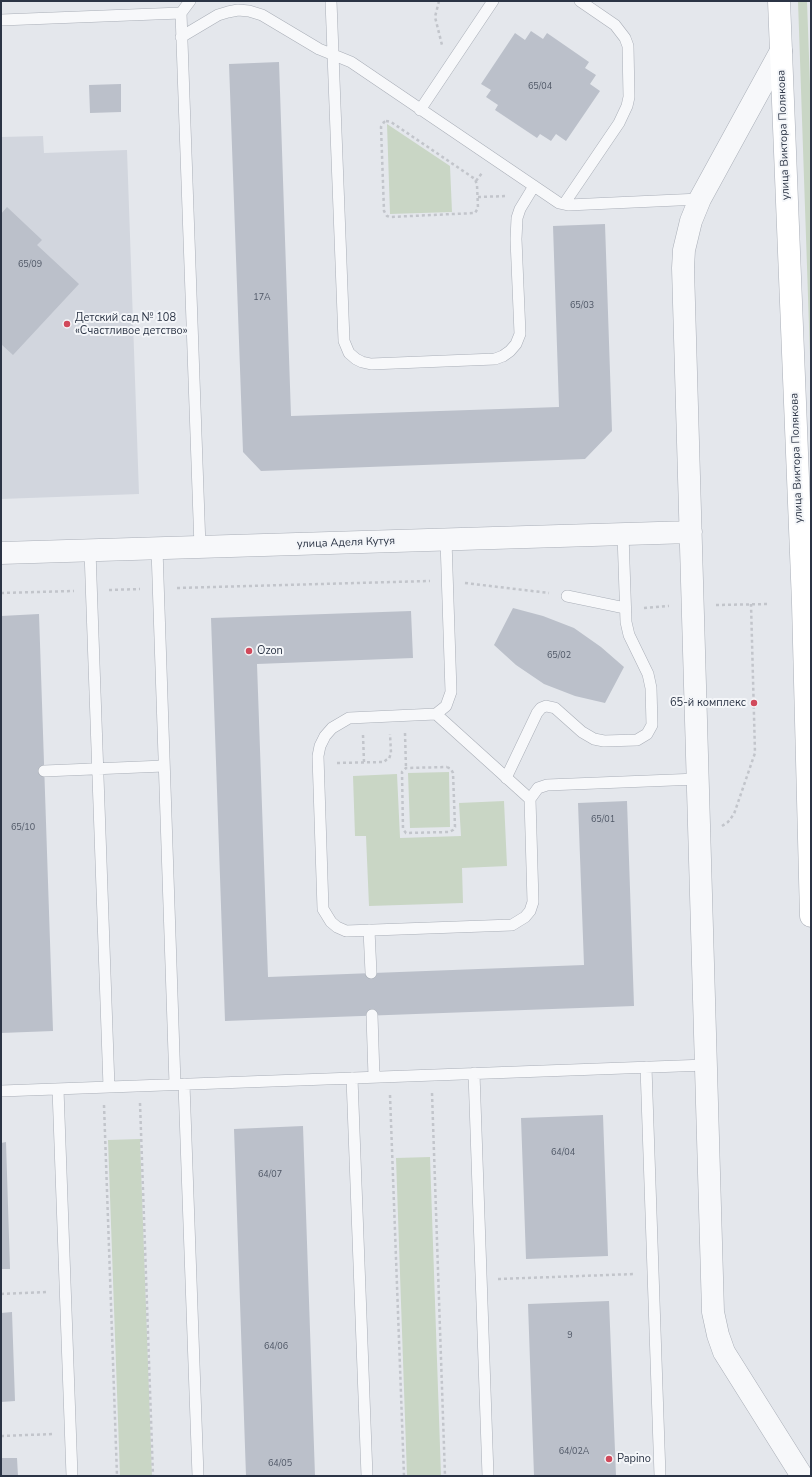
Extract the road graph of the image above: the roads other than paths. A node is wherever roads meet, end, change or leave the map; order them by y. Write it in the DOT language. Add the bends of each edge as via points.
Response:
graph roads {
  1 [pos="190,1"];
  2 [pos="331,1"];
  3 [pos="493,1"];
  4 [pos="580,1"];
  5 [pos="779,1"];
  6 [pos="181,13"];
  7 [pos="1,20"];
  8 [pos="182,37"];
  9 [pos="781,51"];
  10 [pos="334,54"];
  11 [pos="420,110"];
  12 [pos="531,191"];
  13 [pos="700,199"];
  14 [pos="564,204"];
  15 [pos="691,532"];
  16 [pos="623,534"];
  17 [pos="446,540"];
  18 [pos="200,547"];
  19 [pos="157,549"];
  20 [pos="90,551"];
  21 [pos="1,553"];
  22 [pos="567,596"];
  23 [pos="625,608"];
  24 [pos="436,714"];
  25 [pos="164,766"];
  26 [pos="98,769"];
  27 [pos="44,771"];
  28 [pos="506,778"];
  29 [pos="698,779"];
  30 [pos="530,799"];
  31 [pos="811,916"];
  32 [pos="369,930"];
  33 [pos="370,973"];
  34 [pos="372,1015"];
  35 [pos="706,1065"];
  36 [pos="646,1067"];
  37 [pos="474,1073"];
  38 [pos="374,1077"];
  39 [pos="352,1078"];
  40 [pos="180,1084"];
  41 [pos="106,1087"];
  42 [pos="58,1089"];
  43 [pos="1,1091"];
  44 [pos="72,1476"];
  45 [pos="198,1476"];
  46 [pos="367,1476"];
  47 [pos="488,1476"];
  48 [pos="660,1476"];
  49 [pos="802,1476"];
  1 -- 6 [label="lane"];
  2 -- 10 [label="lane"];
  3 -- 11 [label="lane"];
  4 -- 14 [label="lane" via="615,26 625,38 628,46 628,97 619,123"];
  5 -- 9 [label="main road, улица Виктора Полякова"];
  6 -- 7 [label="lane"];
  6 -- 8 [label="lane"];
  8 -- 10 [label="lane" via="218,15 238,10 249,11 262,15 319,49"];
  8 -- 18 [label="lane"];
  9 -- 13 [label="street"];
  9 -- 31 [label="main road, улица Виктора Полякова" via="803,602"];
  10 -- 11 [label="lane" via="351,62"];
  10 -- 12 [label="lane" via="344,341 349,353 356,359 371,364 495,359 510,351 520,334 516,227 520,209"];
  11 -- 12 [label="lane"];
  12 -- 14 [label="lane"];
  13 -- 14 [label="lane"];
  13 -- 15 [label="street" via="685,245 683,268"];
  15 -- 16 [label="street, улица Аделя Кутуя"];
  15 -- 29 [label="street"];
  16 -- 17 [label="street, улица Аделя Кутуя"];
  16 -- 23 [label="lane"];
  17 -- 18 [label="street, улица Аделя Кутуя"];
  17 -- 24 [label="lane" via="451,692 446,706"];
  18 -- 19 [label="street, улица Аделя Кутуя"];
  19 -- 20 [label="street, улица Аделя Кутуя"];
  19 -- 25 [label="lane"];
  20 -- 21 [label="street, улица Аделя Кутуя"];
  20 -- 26 [label="lane"];
  22 -- 23 [label="lane"];
  23 -- 28 [label="lane" via="629,635 646,668 649,680 652,725 647,734 637,740 594,739 555,708 546,706 537,713"];
  24 -- 28 [label="lane"];
  24 -- 32 [label="lane" via="349,718 332,728 320,746 318,764 323,909 337,927 346,931"];
  25 -- 26 [label="lane"];
  25 -- 40 [label="lane"];
  26 -- 27 [label="lane"];
  26 -- 41 [label="lane"];
  28 -- 30 [label="lane"];
  29 -- 30 [label="lane" via="547,785 538,788"];
  29 -- 35 [label="street"];
  30 -- 32 [label="lane" via="533,902 525,917 512,925"];
  32 -- 33 [label="lane"];
  34 -- 38 [label="lane"];
  35 -- 36 [label="lane"];
  35 -- 49 [label="street" via="714,1312 718,1336 734,1369"];
  36 -- 37 [label="lane"];
  36 -- 48 [label="lane"];
  37 -- 38 [label="lane"];
  37 -- 47 [label="lane"];
  38 -- 39 [label="lane"];
  39 -- 40 [label="lane"];
  39 -- 46 [label="lane"];
  40 -- 41 [label="lane"];
  40 -- 45 [label="lane"];
  41 -- 42 [label="lane"];
  42 -- 43 [label="lane"];
  42 -- 44 [label="lane"];
}
